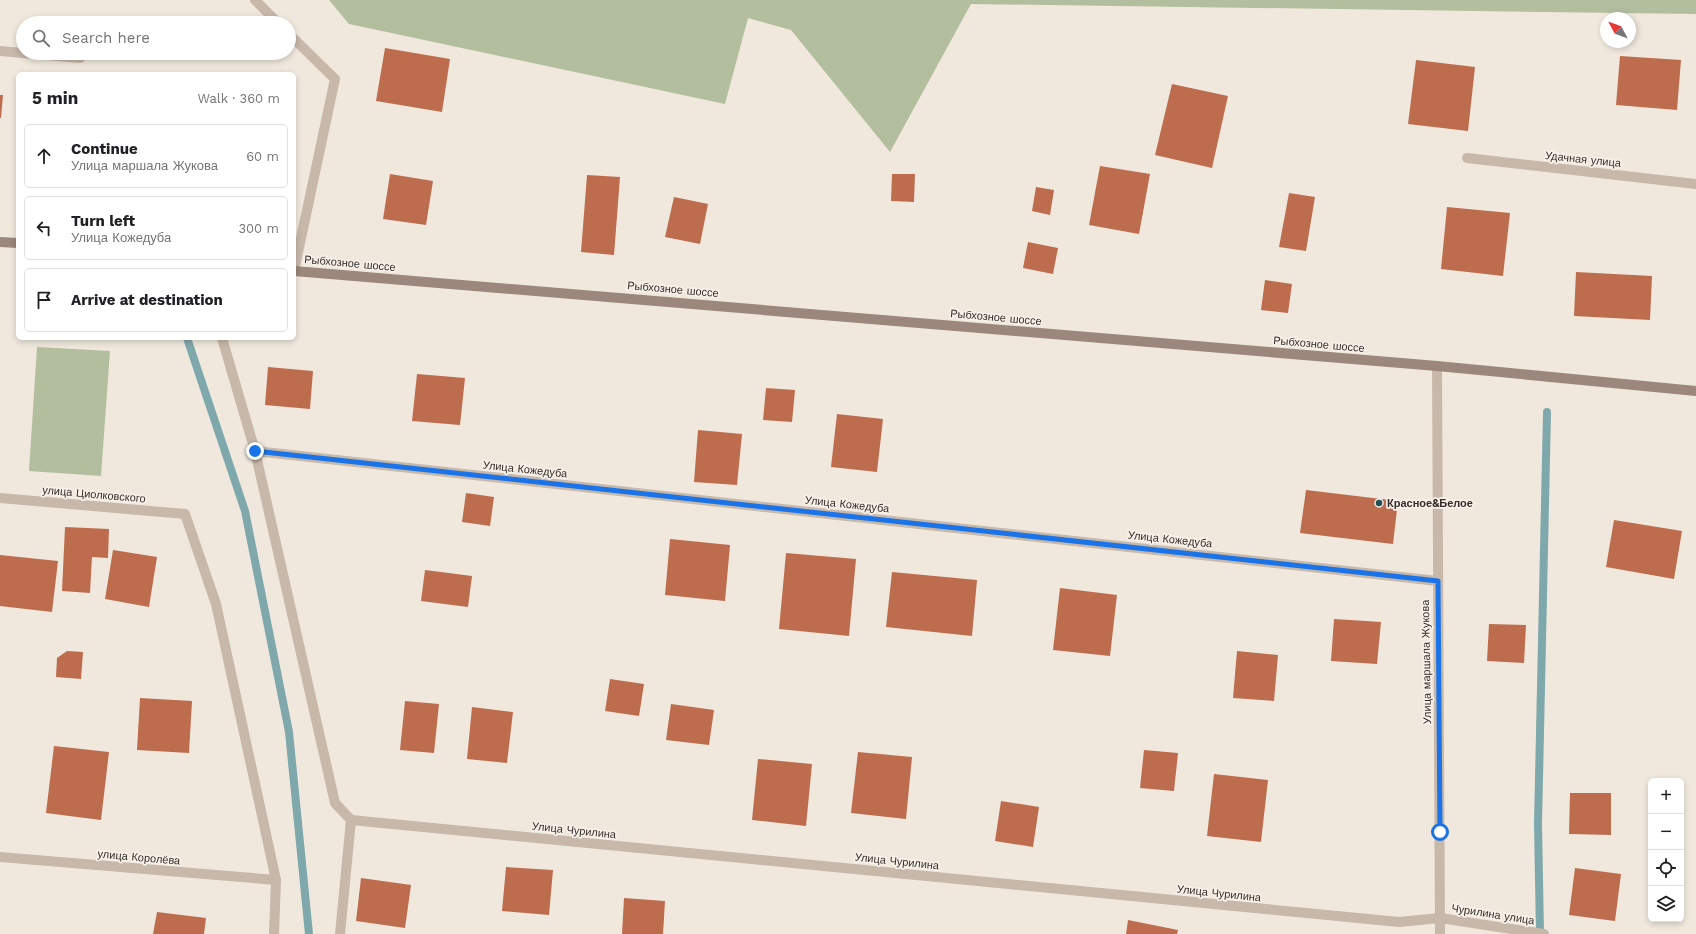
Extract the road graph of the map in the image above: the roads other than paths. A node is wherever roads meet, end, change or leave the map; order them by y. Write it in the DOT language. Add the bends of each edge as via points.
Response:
graph roads {
  1 [pos="255,0"];
  2 [pos="271,16"];
  3 [pos="296,41"];
  4 [pos="0,51"];
  5 [pos="16,52"];
  6 [pos="1467,158"];
  7 [pos="1696,184"];
  8 [pos="0,242"];
  9 [pos="16,243"];
  10 [pos="296,262"];
  11 [pos="296,271"];
  12 [pos="223,340"];
  13 [pos="1437,366"];
  14 [pos="1696,391"];
  15 [pos="255,451"];
  16 [pos="0,498"];
  17 [pos="1438,581"];
  18 [pos="351,820"];
  19 [pos="0,858"];
  20 [pos="276,880"];
  21 [pos="1440,918"];
  22 [pos="274,934"];
  23 [pos="340,934"];
  24 [pos="1440,934"];
  25 [pos="1544,934"];
  1 -- 2 [label="street"];
  3 -- 10 [label="street" via="335,79"];
  4 -- 5 [label="street"];
  6 -- 7 [label="street, Удачная улица"];
  8 -- 9 [label="street"];
  11 -- 13 [label="street, Рыбхозное шоссе"];
  12 -- 15 [label="street"];
  13 -- 14 [label="street, Рыбхозное шоссе"];
  13 -- 17 [label="street, Улица маршала Жукова"];
  15 -- 17 [label="street, Улица Кожедуба"];
  15 -- 18 [label="street" via="335,803"];
  16 -- 20 [label="street, улица Циолковского" via="185,514 216,604"];
  17 -- 21 [label="street, Улица маршала Жукова"];
  18 -- 21 [label="street, Улица Чурилина" via="1399,922"];
  18 -- 23 [label="street"];
  19 -- 20 [label="street, улица Королёва"];
  20 -- 22 [label="street"];
  21 -- 24 [label="street, Улица маршала Жукова"];
  21 -- 25 [label="street, Чурилина улица"];
}
